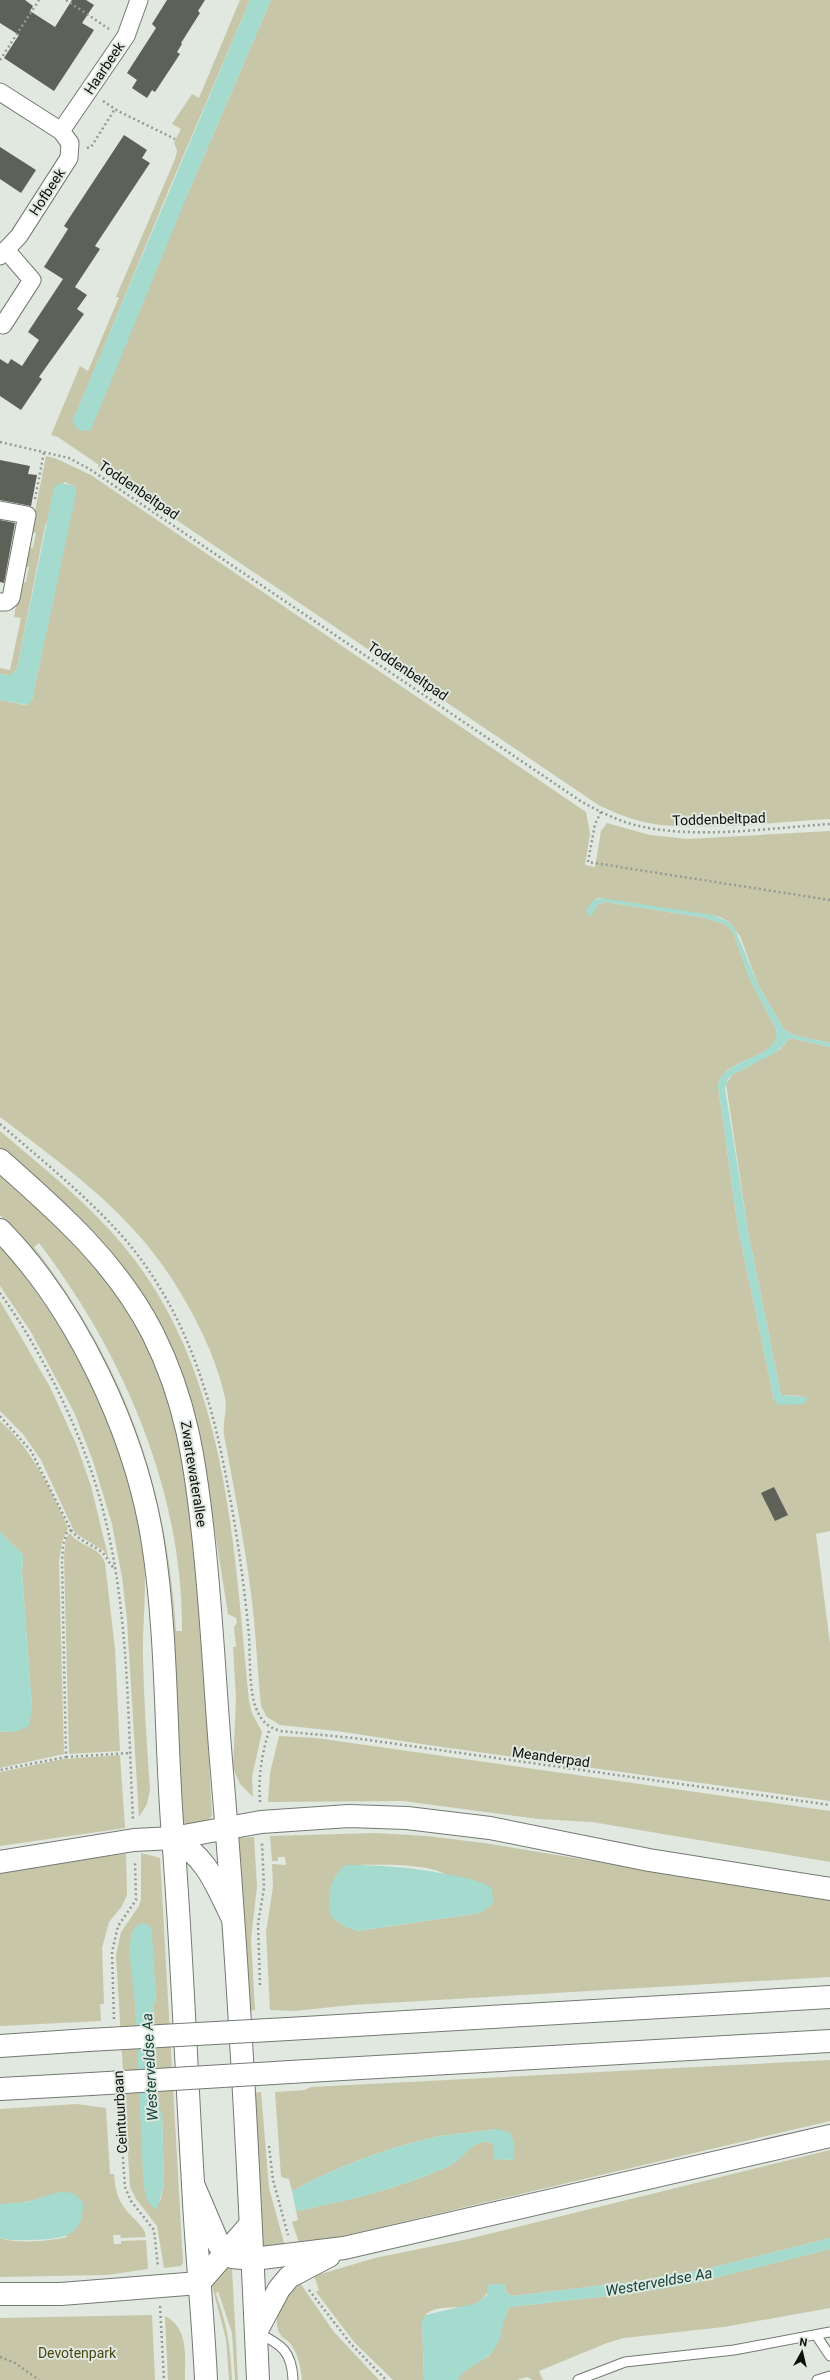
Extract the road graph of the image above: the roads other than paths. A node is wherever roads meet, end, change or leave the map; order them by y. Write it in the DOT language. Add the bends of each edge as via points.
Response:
graph roads {
  1 [pos="139,0"];
  2 [pos="0,92"];
  3 [pos="61,131"];
  4 [pos="3,253"];
  5 [pos="0,324"];
  6 [pos="0,510"];
  7 [pos="0,602"];
  8 [pos="0,1160"];
  9 [pos="0,1230"];
  10 [pos="227,1829"];
  11 [pos="173,1838"];
  12 [pos="0,1862"];
  13 [pos="830,1889"];
  14 [pos="233,1920"];
  15 [pos="830,1997"];
  16 [pos="830,2041"];
  17 [pos="0,2046"];
  18 [pos="0,2089"];
  19 [pos="830,2136"];
  20 [pos="193,2184"];
  21 [pos="250,2225"];
  22 [pos="344,2248"];
  23 [pos="226,2253"];
  24 [pos="253,2260"];
  25 [pos="199,2283"];
  26 [pos="0,2294"];
  27 [pos="256,2332"];
  28 [pos="830,2332"];
  29 [pos="816,2336"];
  30 [pos="830,2356"];
  31 [pos="830,2376"];
  32 [pos="583,2379"];
  33 [pos="206,2380"];
  34 [pos="258,2380"];
  35 [pos="293,2380"];
  36 [pos="817,2380"];
  1 -- 3 [label="street, Haarbeek" via="124,38"];
  2 -- 3 [label="street"];
  3 -- 4 [label="street, Hofbeek" via="70,143 69,158 19,236"];
  4 -- 5 [label="street, Hofbeek" via="32,280 3,325"];
  6 -- 7 [label="street" via="27,516 11,598 6,602"];
  8 -- 10 [label="main road, Zwartewaterallee" via="81,1234 125,1288 153,1334 182,1407 194,1455 207,1568"];
  9 -- 11 [label="main road" via="22,1252 55,1299 83,1346 125,1439 142,1493 158,1585"];
  10 -- 11 [label="main road"];
  10 -- 13 [label="main road" via="261,1822 349,1816 444,1821 649,1860"];
  10 -- 14 [label="main road"];
  11 -- 12 [label="main road" via="134,1840"];
  11 -- 14 [label="main road" via="191,1849 208,1867"];
  11 -- 20 [label="main road"];
  14 -- 21 [label="main road"];
  15 -- 17 [label="main road, bridge"];
  16 -- 18 [label="main road, bridge"];
  19 -- 22 [label="main road"];
  20 -- 23 [label="main road" via="219,2245"];
  20 -- 25 [label="main road"];
  21 -- 23 [label="main road"];
  21 -- 24 [label="main road"];
  22 -- 24 [label="main road"];
  22 -- 27 [label="main road" via="289,2277 279,2289"];
  23 -- 24 [label="main road"];
  23 -- 25 [label="main road"];
  24 -- 27 [label="main road"];
  25 -- 26 [label="main road" via="61,2294"];
  25 -- 33 [label="main road"];
  27 -- 34 [label="main road"];
  27 -- 35 [label="lane" via="278,2342 283,2348 291,2361"];
  28 -- 29 [label="lane"];
  29 -- 30 [label="lane"];
  29 -- 32 [label="lane" via="734,2350 644,2358 625,2362"];
  31 -- 36 [label="lane"];
}
